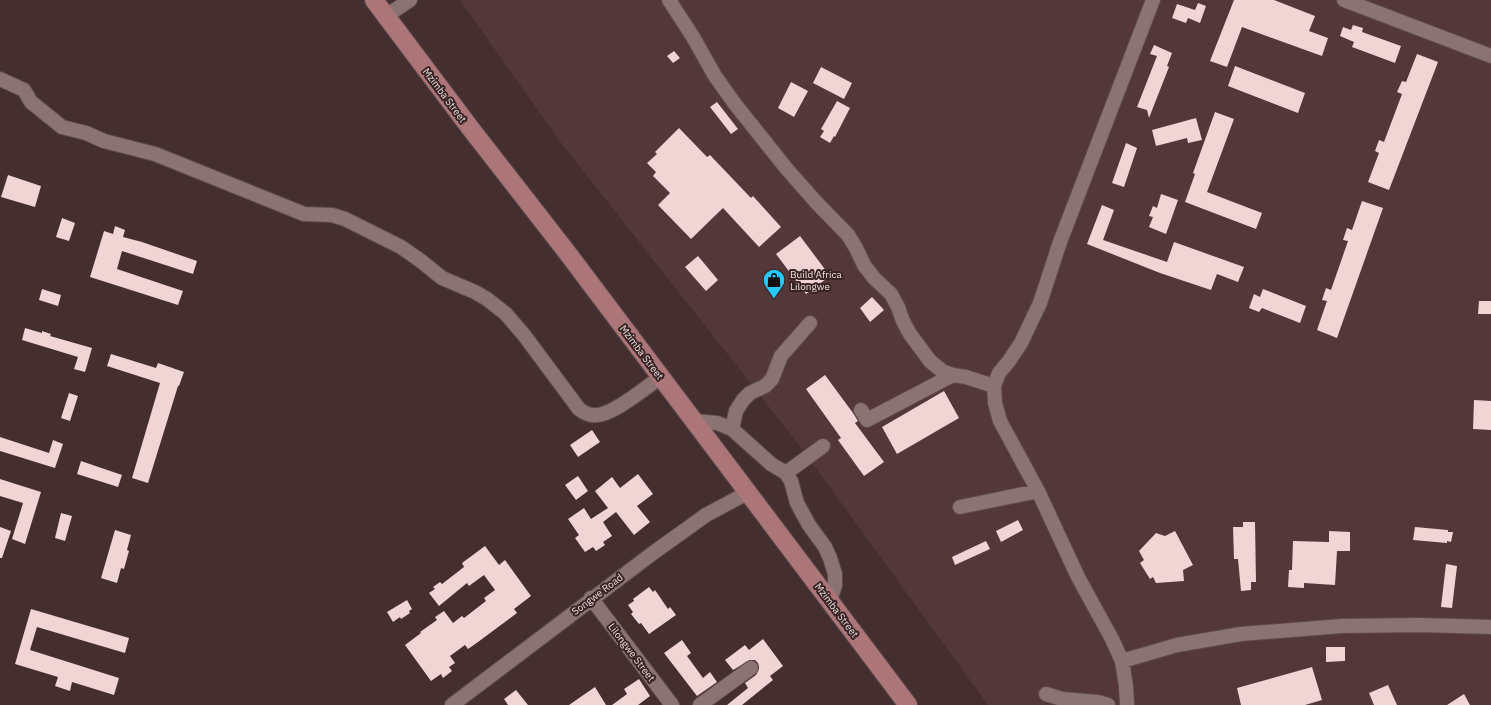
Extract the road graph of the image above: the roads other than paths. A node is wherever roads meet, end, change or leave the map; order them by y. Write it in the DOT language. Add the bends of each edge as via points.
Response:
graph roads {
  1 [pos="374,0"];
  2 [pos="410,0"];
  3 [pos="669,0"];
  4 [pos="1153,0"];
  5 [pos="1344,0"];
  6 [pos="386,16"];
  7 [pos="1491,56"];
  8 [pos="0,78"];
  9 [pos="810,323"];
  10 [pos="953,375"];
  11 [pos="661,377"];
  12 [pos="994,386"];
  13 [pos="860,410"];
  14 [pos="694,421"];
  15 [pos="732,429"];
  16 [pos="823,446"];
  17 [pos="786,473"];
  18 [pos="1038,491"];
  19 [pos="748,492"];
  20 [pos="960,507"];
  21 [pos="591,598"];
  22 [pos="830,601"];
  23 [pos="1491,627"];
  24 [pos="1122,661"];
  25 [pos="751,668"];
  26 [pos="1046,694"];
  27 [pos="452,705"];
  28 [pos="672,705"];
  29 [pos="700,705"];
  30 [pos="908,705"];
  31 [pos="1108,705"];
  32 [pos="1127,705"];
  1 -- 6 [label="main road, Mzimba Street"];
  2 -- 6 [label="street"];
  3 -- 10 [label="street" via="735,104 815,201 848,235 864,265 891,294 910,334 930,361 942,371"];
  4 -- 12 [label="street" via="1060,242 1040,303 1021,343 999,373"];
  5 -- 7 [label="street"];
  6 -- 11 [label="main road, Mzimba Street"];
  8 -- 11 [label="street" via="24,90 31,102 62,128 155,154 304,214 332,215 345,219 401,247 442,278 475,292 506,314 579,409 586,414 594,416 612,411"];
  9 -- 15 [label="street" via="781,356 772,379 743,400 736,411"];
  10 -- 12 [label="street" via="966,376"];
  10 -- 13 [label="street" via="867,420"];
  11 -- 14 [label="main road, Mzimba Street"];
  12 -- 18 [label="street" via="1000,421"];
  14 -- 15 [label="street" via="717,423"];
  14 -- 19 [label="main road, Mzimba Street"];
  15 -- 17 [label="street" via="770,464"];
  16 -- 17 [label="street"];
  17 -- 22 [label="street" via="797,503 830,558 835,574 835,585"];
  18 -- 20 [label="street"];
  18 -- 24 [label="street" via="1078,578"];
  19 -- 21 [label="street, Songwe Road" via="706,515"];
  19 -- 22 [label="main road, Mzimba Street"];
  21 -- 27 [label="street, Songwe Road"];
  21 -- 28 [label="street, Lilongwe Street"];
  22 -- 30 [label="main road, Mzimba Street"];
  23 -- 24 [label="street" via="1342,626 1241,634 1177,645"];
  24 -- 32 [label="street"];
  25 -- 29 [label="street"];
  26 -- 31 [label="street" via="1062,699"];
}
